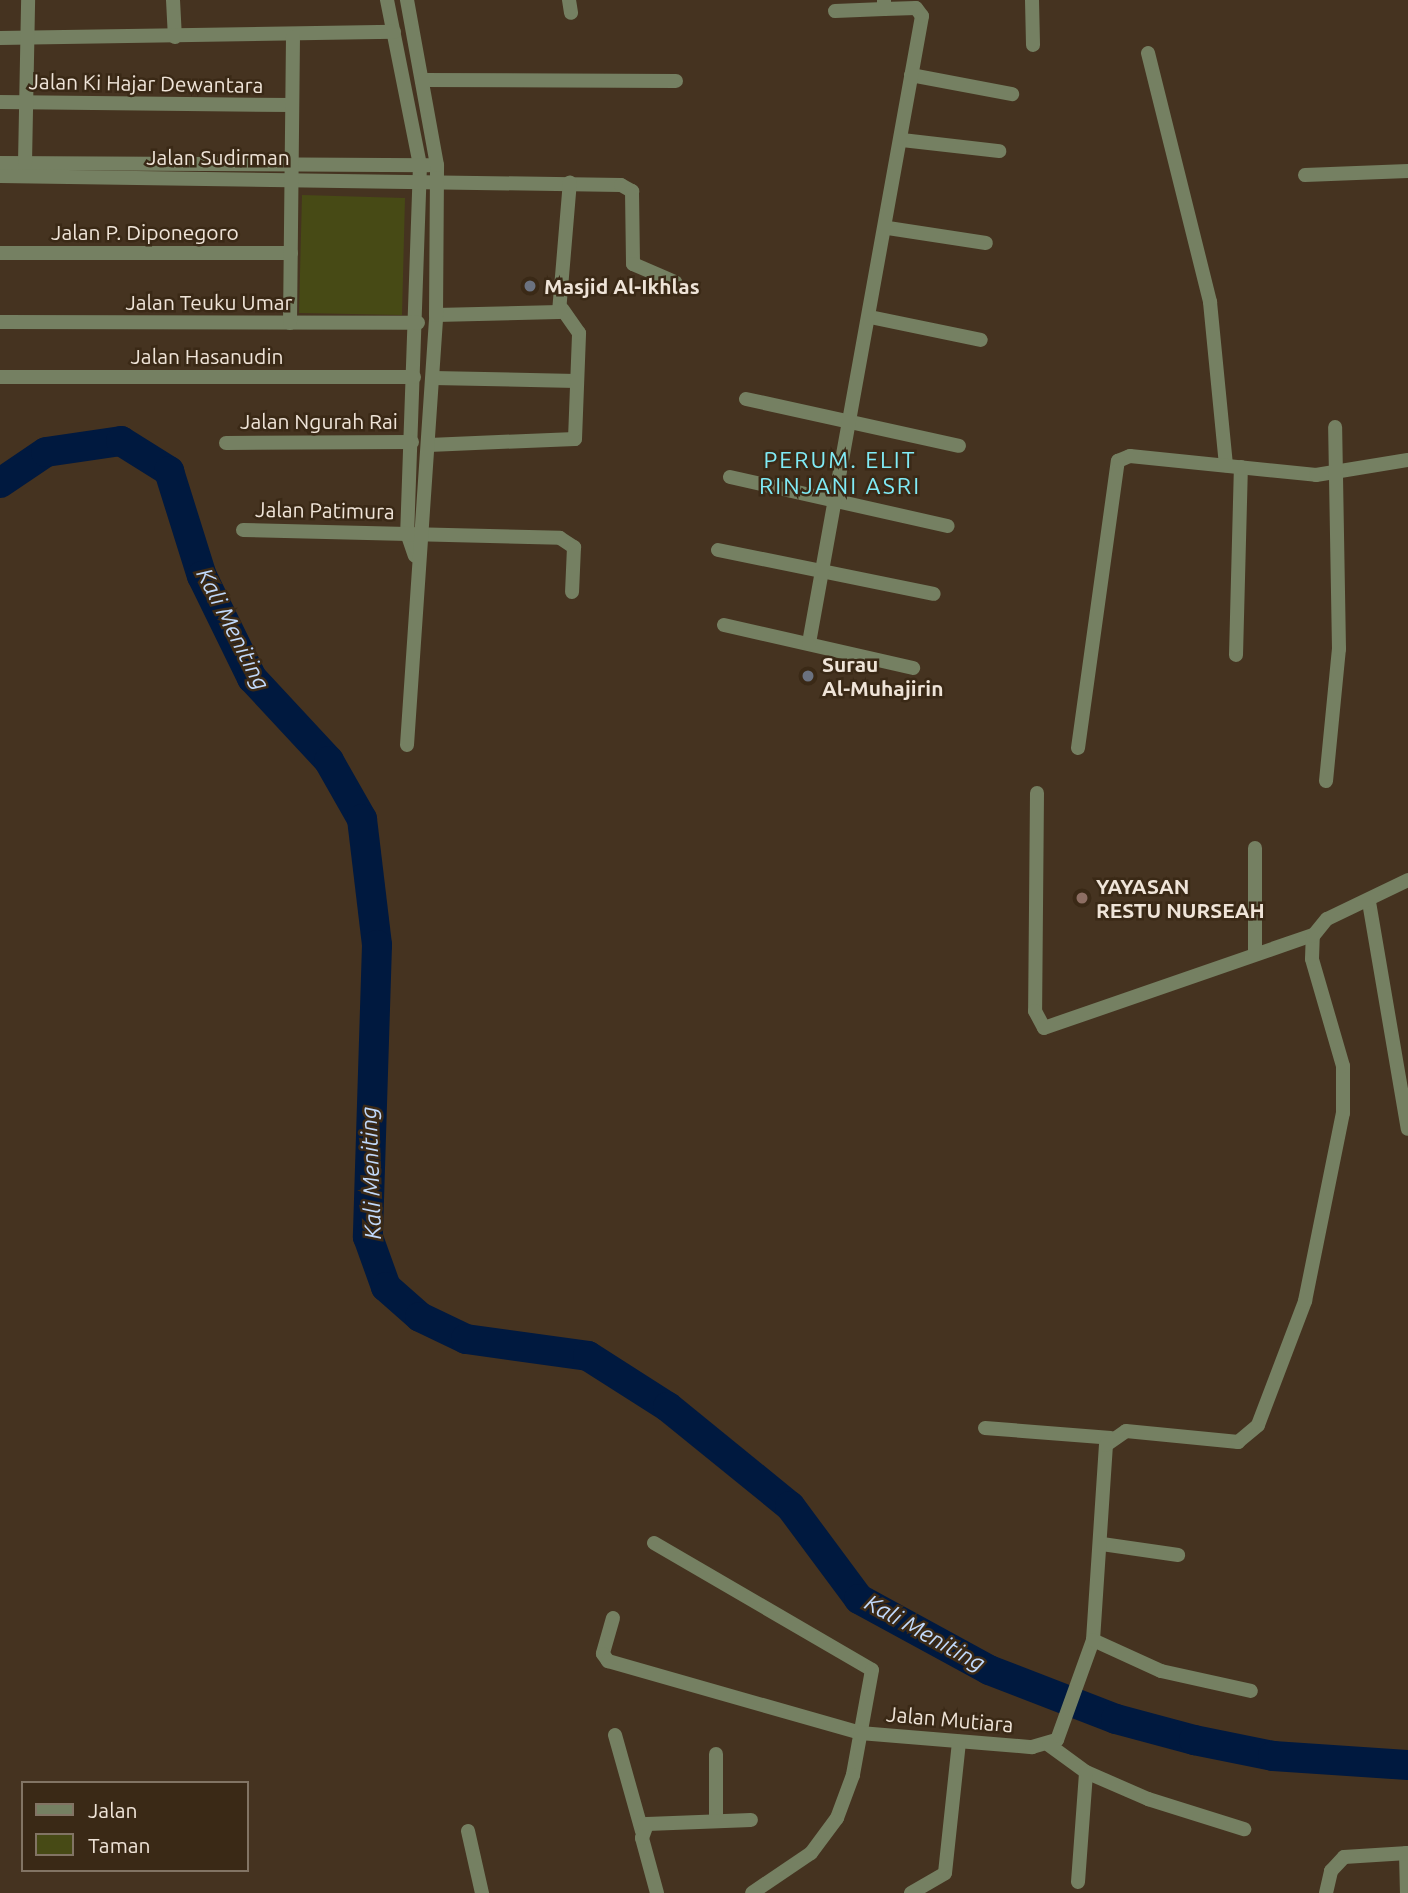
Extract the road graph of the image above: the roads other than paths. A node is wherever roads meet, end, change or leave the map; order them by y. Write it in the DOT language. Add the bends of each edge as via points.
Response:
graph roads {
  1 [pos="28,0"];
  2 [pos="173,0"];
  3 [pos="387,0"];
  4 [pos="407,0"];
  5 [pos="1032,0"];
  6 [pos="884,4"];
  7 [pos="835,11"];
  8 [pos="394,32"];
  9 [pos="175,37"];
  10 [pos="293,37"];
  11 [pos="0,38"];
  12 [pos="28,38"];
  13 [pos="1033,45"];
  14 [pos="1148,53"];
  15 [pos="911,75"];
  16 [pos="422,79"];
  17 [pos="676,81"];
  18 [pos="1012,94"];
  19 [pos="0,102"];
  20 [pos="28,103"];
  21 [pos="292,105"];
  22 [pos="902,140"];
  23 [pos="999,151"];
  24 [pos="0,163"];
  25 [pos="25,163"];
  26 [pos="420,165"];
  27 [pos="437,165"];
  28 [pos="1408,171"];
  29 [pos="291,172"];
  30 [pos="1306,175"];
  31 [pos="0,176"];
  32 [pos="421,180"];
  33 [pos="436,181"];
  34 [pos="570,182"];
  35 [pos="888,228"];
  36 [pos="986,243"];
  37 [pos="0,253"];
  38 [pos="290,253"];
  39 [pos="675,282"];
  40 [pos="562,309"];
  41 [pos="436,315"];
  42 [pos="870,317"];
  43 [pos="0,322"];
  44 [pos="290,323"];
  45 [pos="418,324"];
  46 [pos="981,341"];
  47 [pos="0,377"];
  48 [pos="414,377"];
  49 [pos="433,378"];
  50 [pos="576,381"];
  51 [pos="746,399"];
  52 [pos="851,423"];
  53 [pos="1335,427"];
  54 [pos="412,442"];
  55 [pos="226,443"];
  56 [pos="429,445"];
  57 [pos="959,446"];
  58 [pos="1408,460"];
  59 [pos="1234,466"];
  60 [pos="1336,473"];
  61 [pos="730,477"];
  62 [pos="838,499"];
  63 [pos="947,526"];
  64 [pos="243,530"];
  65 [pos="407,533"];
  66 [pos="424,533"];
  67 [pos="718,550"];
  68 [pos="415,556"];
  69 [pos="824,569"];
  70 [pos="572,592"];
  71 [pos="934,594"];
  72 [pos="724,625"];
  73 [pos="809,643"];
  74 [pos="1236,655"];
  75 [pos="913,668"];
  76 [pos="407,745"];
  77 [pos="1078,748"];
  78 [pos="1326,782"];
  79 [pos="1037,793"];
  80 [pos="1255,848"];
  81 [pos="1408,880"];
  82 [pos="1369,902"];
  83 [pos="1313,935"];
  84 [pos="1255,954"];
  85 [pos="1408,1129"];
  86 [pos="985,1428"];
  87 [pos="1111,1438"];
  88 [pos="654,1543"];
  89 [pos="1102,1544"];
  90 [pos="1178,1555"];
  91 [pos="613,1618"];
  92 [pos="1092,1644"];
  93 [pos="1251,1691"];
  94 [pos="860,1733"];
  95 [pos="615,1735"];
  96 [pos="1054,1741"];
  97 [pos="959,1742"];
  98 [pos="716,1754"];
  99 [pos="1086,1772"];
  100 [pos="751,1820"];
  101 [pos="716,1821"];
  102 [pos="1244,1829"];
  103 [pos="468,1831"];
  104 [pos="642,1831"];
  105 [pos="1407,1853"];
  106 [pos="1078,1882"];
  107 [pos="482,1893"];
  108 [pos="657,1893"];
  109 [pos="751,1893"];
  110 [pos="911,1893"];
  111 [pos="1326,1893"];
  112 [pos="1407,1893"];
  1 -- 12 [label="street"];
  2 -- 9 [label="street"];
  3 -- 8 [label="street"];
  4 -- 16 [label="street"];
  5 -- 13 [label="street"];
  6 -- 7 [label="street"];
  6 -- 15 [label="street" via="921,10"];
  8 -- 10 [label="street"];
  8 -- 26 [label="street"];
  9 -- 10 [label="street"];
  9 -- 12 [label="street"];
  10 -- 21 [label="street"];
  11 -- 12 [label="street"];
  12 -- 20 [label="street"];
  14 -- 59 [label="street" via="1210,302"];
  15 -- 18 [label="street"];
  15 -- 22 [label="street"];
  16 -- 17 [label="street"];
  16 -- 27 [label="street"];
  19 -- 20 [label="street, Jalan Ki Hajar Dewantara"];
  20 -- 21 [label="street, Jalan Ki Hajar Dewantara"];
  20 -- 25 [label="street"];
  21 -- 29 [label="street"];
  22 -- 23 [label="street"];
  22 -- 35 [label="street"];
  24 -- 25 [label="street"];
  25 -- 29 [label="street"];
  26 -- 27 [label="street"];
  26 -- 29 [label="street"];
  26 -- 32 [label="street"];
  27 -- 33 [label="street"];
  28 -- 30 [label="street"];
  29 -- 31 [label="street, Jalan Sudirman"];
  29 -- 32 [label="street, Jalan Sudirman"];
  29 -- 38 [label="street"];
  32 -- 33 [label="street, Jalan Sudirman"];
  32 -- 45 [label="street"];
  33 -- 34 [label="street, Jalan Sudirman"];
  33 -- 41 [label="street"];
  34 -- 39 [label="street, Jalan Sudirman" via="629,186 634,264"];
  34 -- 40 [label="street"];
  35 -- 36 [label="street"];
  35 -- 42 [label="street"];
  37 -- 38 [label="street, Jalan P. Diponegoro"];
  38 -- 44 [label="street"];
  40 -- 41 [label="street" via="554,314"];
  40 -- 50 [label="street" via="578,325"];
  41 -- 49 [label="street"];
  42 -- 46 [label="street"];
  42 -- 52 [label="street"];
  43 -- 44 [label="street, Jalan Teuku Umar"];
  44 -- 45 [label="street, Jalan Teuku Umar"];
  45 -- 48 [label="street"];
  47 -- 48 [label="street, Jalan Hasanudin"];
  48 -- 54 [label="street"];
  49 -- 50 [label="street"];
  49 -- 56 [label="street"];
  50 -- 56 [label="street" via="577,434 571,441"];
  51 -- 52 [label="street"];
  52 -- 57 [label="street"];
  52 -- 62 [label="street"];
  53 -- 60 [label="street"];
  54 -- 55 [label="street, Jalan Ngurah Rai"];
  54 -- 65 [label="street"];
  56 -- 66 [label="street"];
  58 -- 60 [label="street"];
  59 -- 60 [label="street"];
  59 -- 74 [label="street"];
  59 -- 77 [label="street" via="1130,456 1116,465"];
  60 -- 78 [label="street" via="1339,649"];
  61 -- 62 [label="street"];
  62 -- 63 [label="street"];
  62 -- 69 [label="street"];
  64 -- 65 [label="street, Jalan Patimura"];
  65 -- 66 [label="street, Jalan Patimura"];
  65 -- 68 [label="street"];
  66 -- 68 [label="street"];
  66 -- 70 [label="street, Jalan Patimura" via="566,539 574,547"];
  67 -- 69 [label="street"];
  68 -- 76 [label="street"];
  69 -- 71 [label="street"];
  69 -- 73 [label="street"];
  72 -- 73 [label="street"];
  73 -- 75 [label="street"];
  79 -- 84 [label="street" via="1038,1023 1054,1028"];
  80 -- 84 [label="street"];
  81 -- 82 [label="street"];
  82 -- 83 [label="street" via="1327,919"];
  82 -- 85 [label="street"];
  83 -- 84 [label="street"];
  83 -- 87 [label="street" via="1312,958 1343,1066 1343,1113 1305,1301 1258,1425 1238,1442 1126,1431"];
  86 -- 87 [label="street"];
  87 -- 89 [label="street" via="1103,1453"];
  88 -- 94 [label="street" via="869,1665 873,1676"];
  89 -- 90 [label="street"];
  89 -- 92 [label="street"];
  91 -- 94 [label="street" via="603,1654 608,1661"];
  92 -- 93 [label="street" via="1161,1671"];
  92 -- 96 [label="street"];
  94 -- 97 [label="street, Jalan Mutiara"];
  94 -- 109 [label="street, Jalan Mutiara" via="853,1775 829,1831 800,1863"];
  95 -- 104 [label="street"];
  96 -- 97 [label="street, Jalan Mutiara"];
  96 -- 99 [label="street"];
  97 -- 110 [label="street" via="945,1873"];
  98 -- 101 [label="street"];
  99 -- 102 [label="street"];
  99 -- 106 [label="street"];
  100 -- 101 [label="street"];
  101 -- 104 [label="street" via="654,1822"];
  103 -- 107 [label="street"];
  104 -- 108 [label="street"];
  105 -- 111 [label="street" via="1344,1857 1331,1871"];
  105 -- 112 [label="street"];
}
